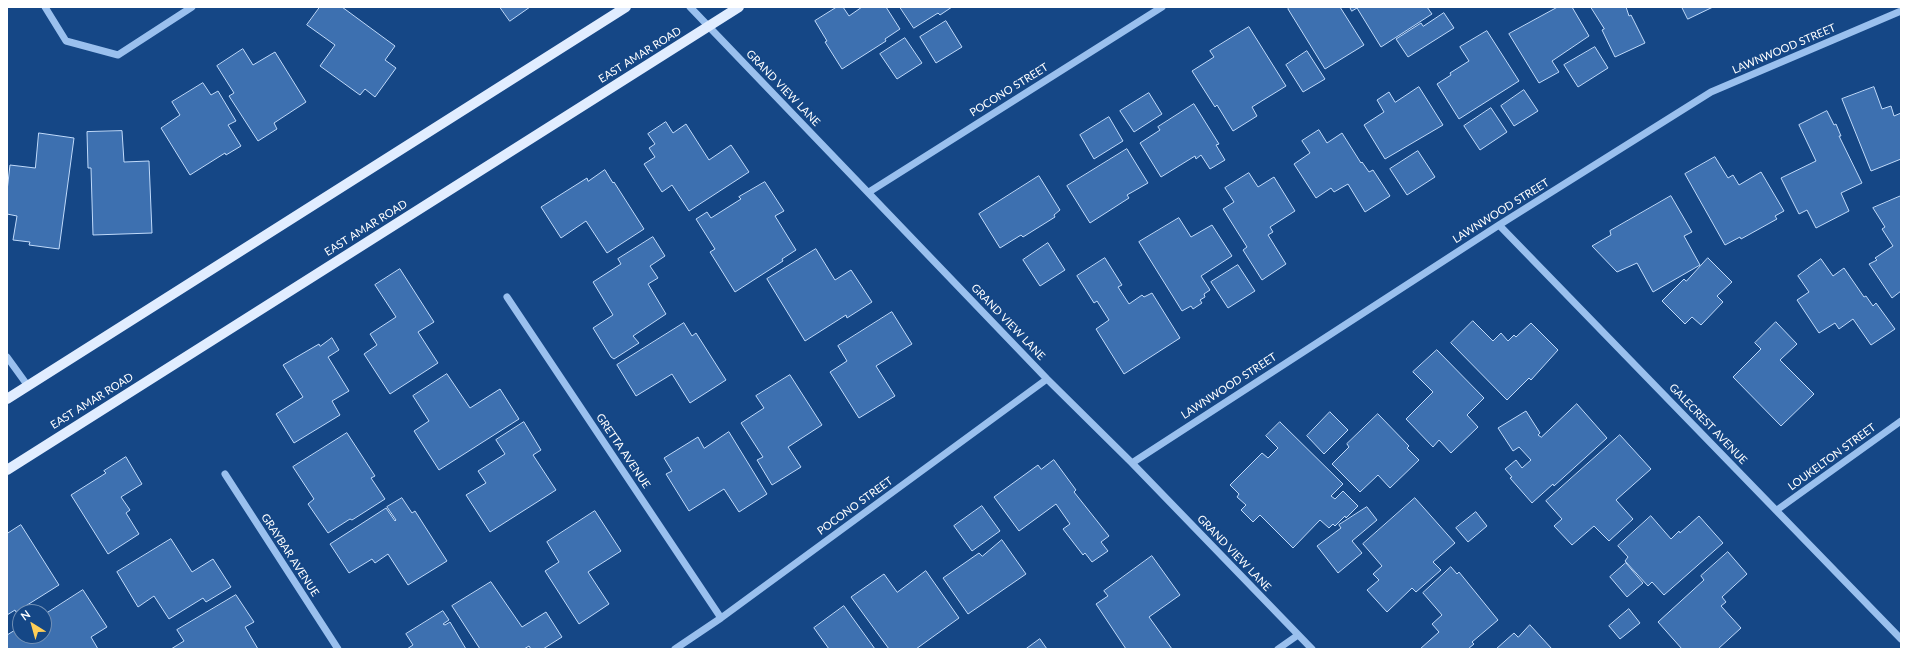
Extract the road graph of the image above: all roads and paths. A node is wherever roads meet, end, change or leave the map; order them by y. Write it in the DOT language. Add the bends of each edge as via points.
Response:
graph roads {
  1 [pos="45,7"];
  2 [pos="192,7"];
  3 [pos="626,7"];
  4 [pos="690,7"];
  5 [pos="738,7"];
  6 [pos="1162,7"];
  7 [pos="1901,11"];
  8 [pos="707,27"];
  9 [pos="869,192"];
  10 [pos="1498,225"];
  11 [pos="507,297"];
  12 [pos="7,357"];
  13 [pos="1047,379"];
  14 [pos="28,386"];
  15 [pos="7,399"];
  16 [pos="1901,421"];
  17 [pos="1132,462"];
  18 [pos="7,470"];
  19 [pos="225,474"];
  20 [pos="1777,510"];
  21 [pos="720,618"];
  22 [pos="1298,635"];
  23 [pos="1901,639"];
  24 [pos="338,649"];
  25 [pos="675,649"];
  26 [pos="1278,649"];
  27 [pos="1312,649"];
  1 -- 2 [label="street" via="66,41 118,55"];
  3 -- 14 [label="main road"];
  4 -- 8 [label="street, GRAND VIEW LANE"];
  5 -- 8 [label="main road, EAST AMAR ROAD"];
  6 -- 9 [label="street, POCONO STREET"];
  7 -- 10 [label="street, LAWNWOOD STREET" via="1711,92"];
  8 -- 9 [label="street, GRAND VIEW LANE"];
  8 -- 18 [label="main road, EAST AMAR ROAD"];
  9 -- 13 [label="street, GRAND VIEW LANE"];
  10 -- 17 [label="street, LAWNWOOD STREET"];
  10 -- 20 [label="street, GALECREST AVENUE"];
  11 -- 21 [label="street, GRETTA AVENUE"];
  12 -- 14 [label="street"];
  13 -- 17 [label="street, GRAND VIEW LANE"];
  13 -- 21 [label="street, POCONO STREET"];
  14 -- 15 [label="main road"];
  16 -- 20 [label="street, LOUKELTON STREET"];
  17 -- 22 [label="street, GRAND VIEW LANE"];
  19 -- 24 [label="street, GRAYBAR AVENUE"];
  20 -- 23 [label="street, GALECREST AVENUE"];
  21 -- 25 [label="street, POCONO STREET"];
  22 -- 26 [label="street"];
  22 -- 27 [label="street, GRAND VIEW LANE"];
}
